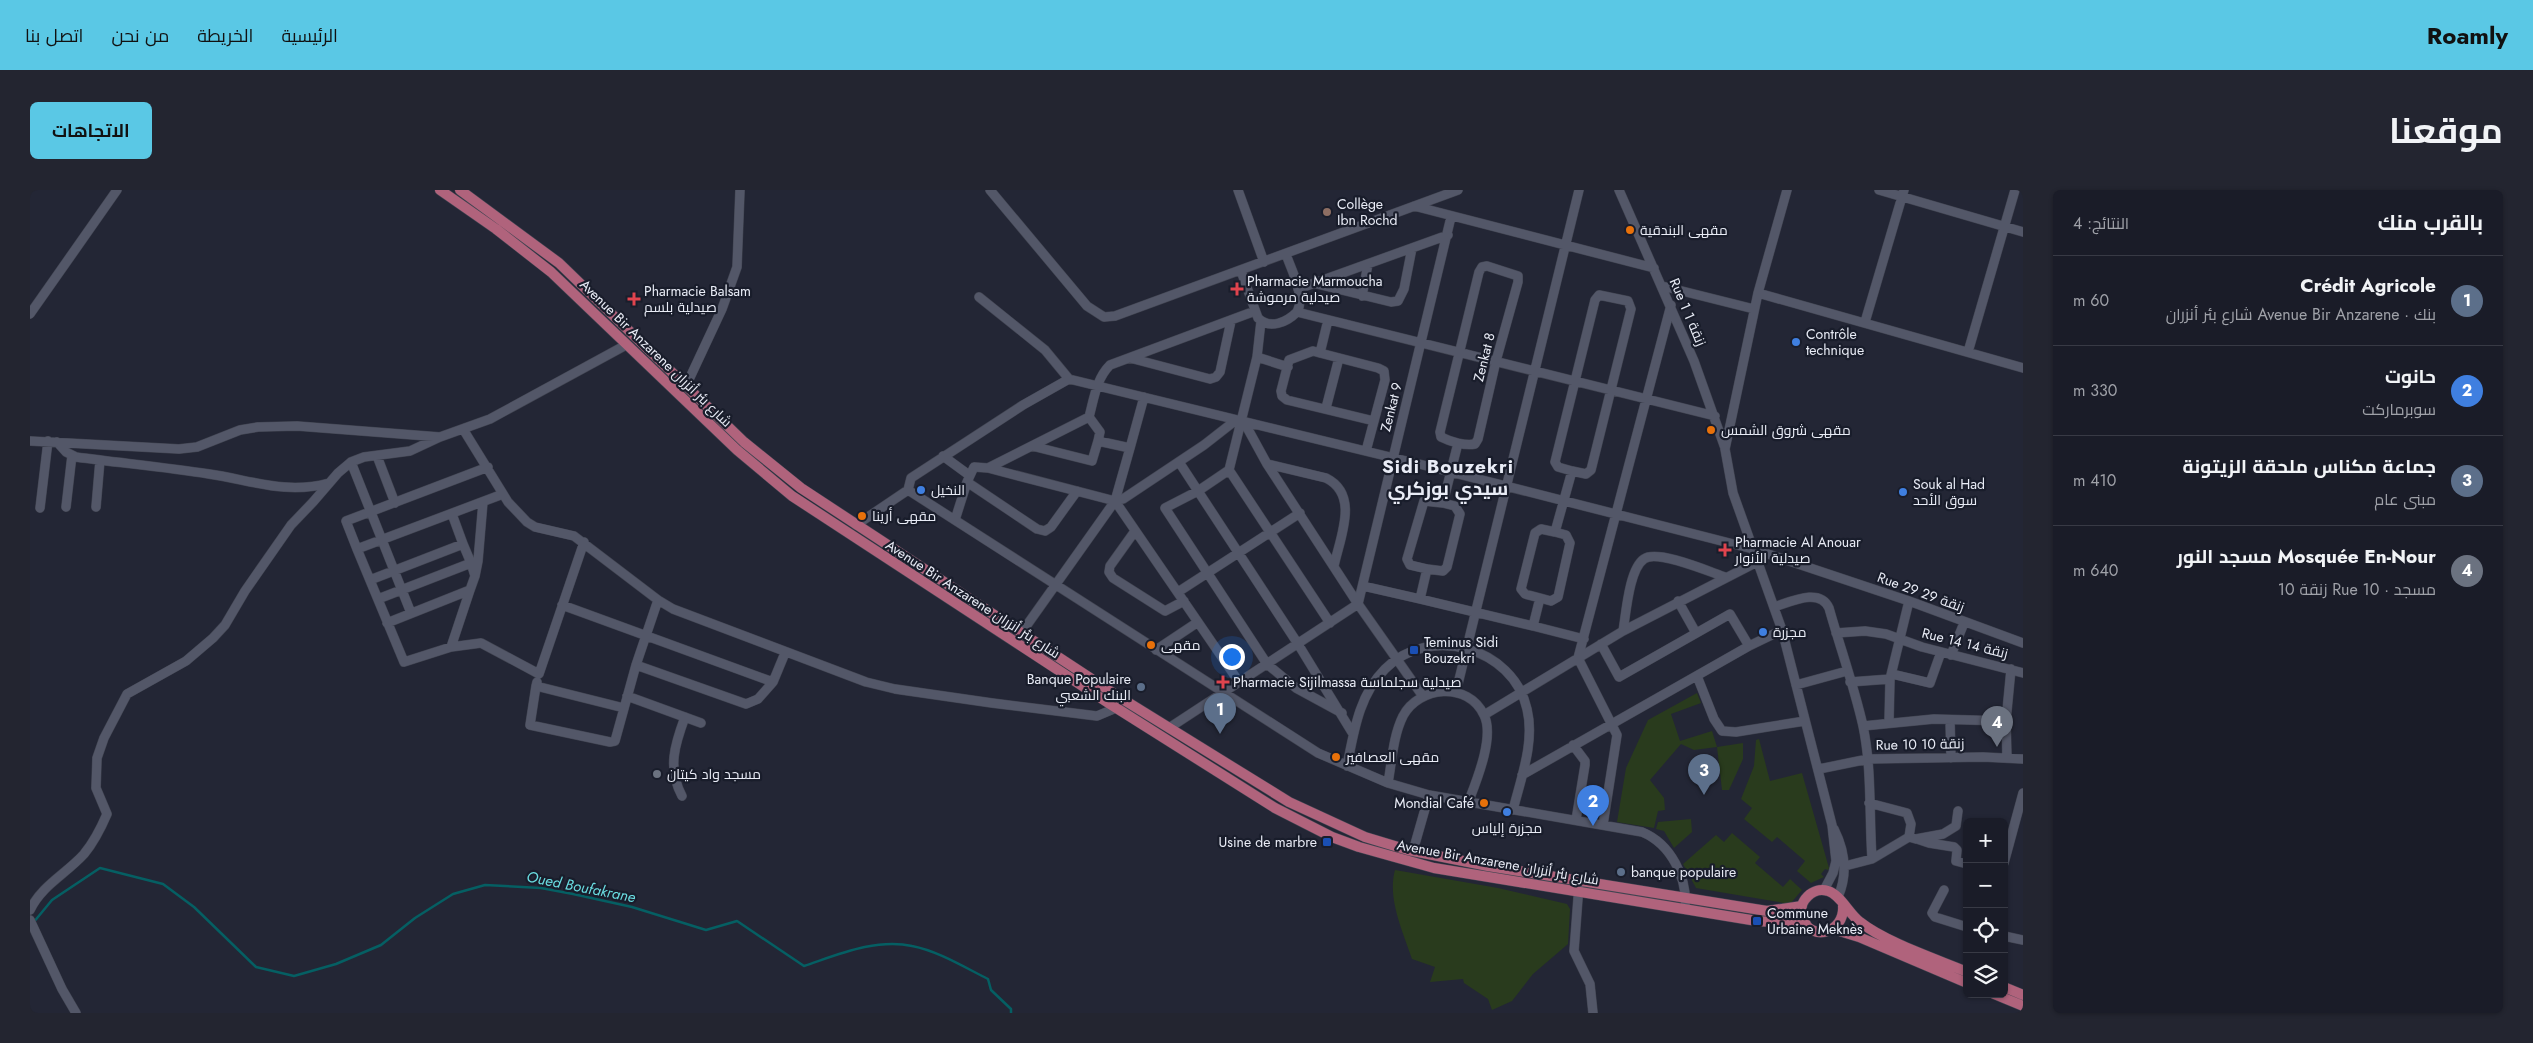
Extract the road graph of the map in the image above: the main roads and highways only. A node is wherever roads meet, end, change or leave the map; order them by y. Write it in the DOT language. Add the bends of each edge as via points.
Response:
graph roads {
  1 [pos="440,190"];
  2 [pos="460,190"];
  3 [pos="1841,901"];
  4 [pos="1802,906"];
  5 [pos="1806,924"];
  6 [pos="1833,929"];
  7 [pos="1963,970"];
  8 [pos="1963,981"];
  9 [pos="2008,989"];
  10 [pos="2023,995"];
  11 [pos="2004,998"];
  12 [pos="2023,1006"];
  1 -- 5 [label="main road, Avenue Bir Anzarene شارع بئر أنزران" via="529,254 786,492 1254,796 1332,838 1434,868 1757,921"];
  2 -- 4 [label="main road, Avenue Bir Anzarene شارع بئر أنزران" via="559,263 769,464 856,525 1289,802 1365,837 1413,851 1767,911"];
  3 -- 4 [label="main road" via="1824,890 1808,896"];
  3 -- 6 [label="main road" via="1842,919"];
  3 -- 7 [label="main road" via="1856,920 1875,932"];
  4 -- 5 [label="main road"];
  5 -- 6 [label="main road, Avenue Bir Anzarene شارع بئر أنزران" via="1818,932"];
  6 -- 8 [label="main road, Avenue Bir Anzarene شارع بئر أنزران" via="1873,942"];
  9 -- 10 [label="main road"];
  11 -- 12 [label="main road"];
}
